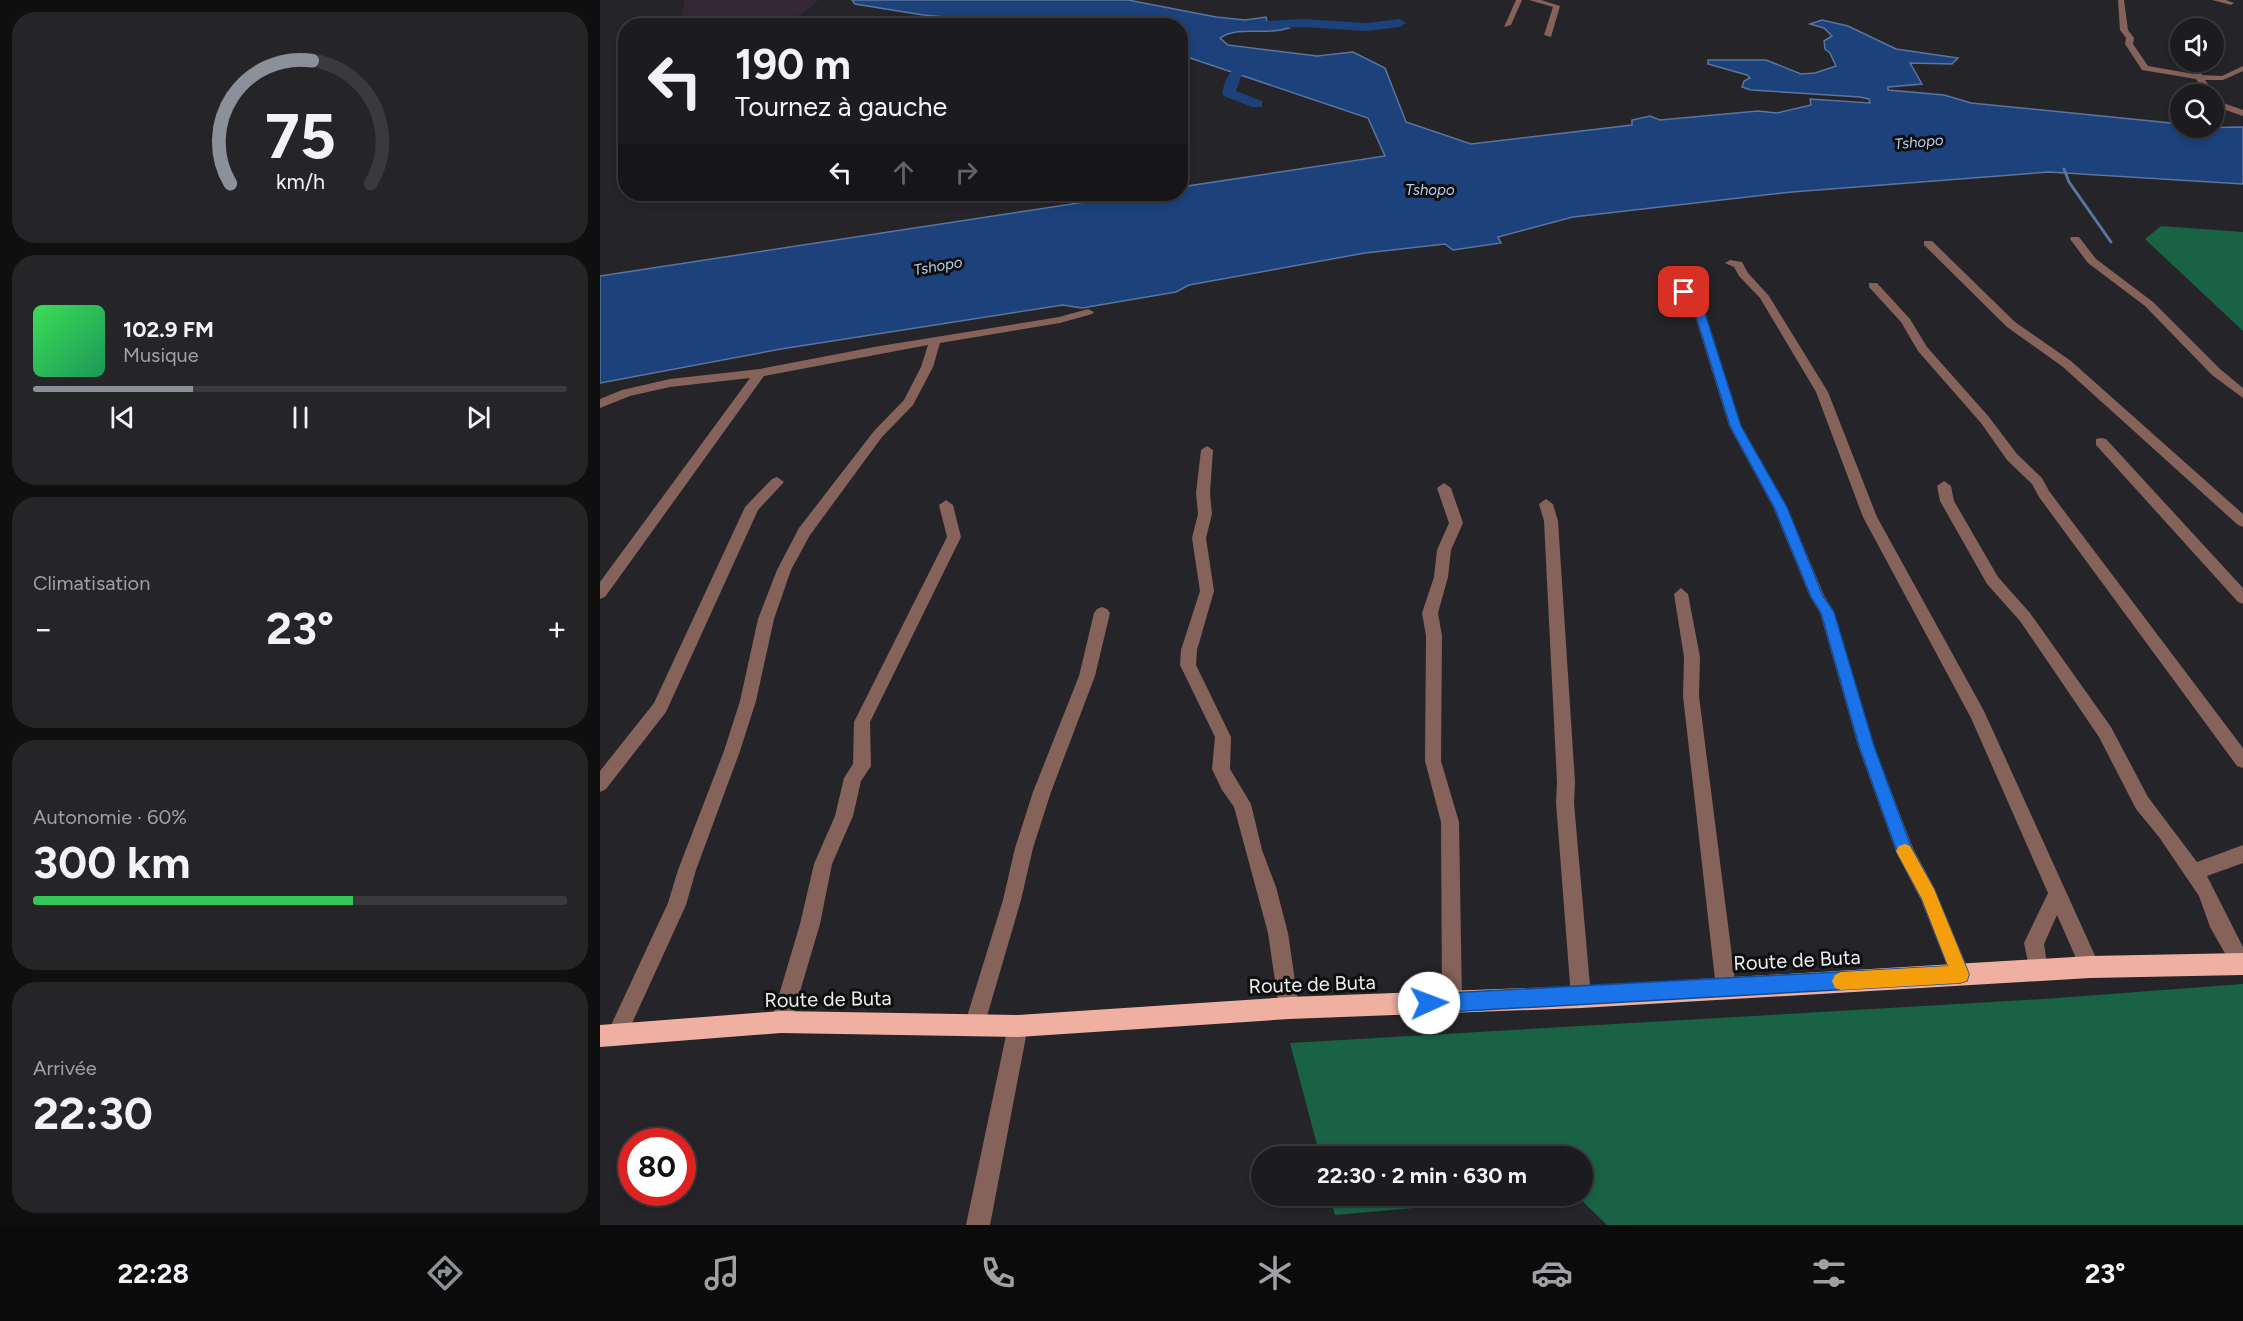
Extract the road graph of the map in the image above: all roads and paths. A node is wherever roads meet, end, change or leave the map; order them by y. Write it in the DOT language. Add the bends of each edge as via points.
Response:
graph roads {
  1 [pos="1519,0"];
  2 [pos="1532,0"];
  3 [pos="2121,0"];
  4 [pos="2215,0"];
  5 [pos="2231,3"];
  6 [pos="1507,25"];
  7 [pos="1548,35"];
  8 [pos="2243,68"];
  9 [pos="2198,72"];
  10 [pos="2199,77"];
  11 [pos="2204,84"];
  12 [pos="2224,106"];
  13 [pos="2243,113"];
  14 [pos="2075,240"];
  15 [pos="1928,243"];
  16 [pos="1730,263"];
  17 [pos="1676,281"];
  18 [pos="1873,285"];
  19 [pos="1088,312"];
  20 [pos="935,342"];
  21 [pos="760,373"];
  22 [pos="2243,394"];
  23 [pos="600,404"];
  24 [pos="2101,442"];
  25 [pos="1207,450"];
  26 [pos="777,482"];
  27 [pos="1944,486"];
  28 [pos="1444,488"];
  29 [pos="1546,504"];
  30 [pos="946,505"];
  31 [pos="2243,522"];
  32 [pos="600,593"];
  33 [pos="1681,594"];
  34 [pos="2243,598"];
  35 [pos="1102,613"];
  36 [pos="2243,761"];
  37 [pos="600,784"];
  38 [pos="2243,854"];
  39 [pos="2193,872"];
  40 [pos="2057,894"];
  41 [pos="2242,964"];
  42 [pos="2090,967"];
  43 [pos="2038,970"];
  44 [pos="1960,974"];
  45 [pos="1726,988"];
  46 [pos="1581,997"];
  47 [pos="1452,1003"];
  48 [pos="1289,1008"];
  49 [pos="781,1022"];
  50 [pos="975,1023"];
  51 [pos="1018,1026"];
  52 [pos="608,1036"];
  53 [pos="978,1225"];
  1 -- 6 [label="street"];
  2 -- 7 [label="street" via="1557,6"];
  3 -- 10 [label="street" via="2128,44 2145,68"];
  4 -- 5 [label="street"];
  8 -- 10 [label="street" via="2223,78"];
  9 -- 10 [label="street"];
  10 -- 11 [label="street"];
  12 -- 13 [label="street"];
  14 -- 22 [label="street" via="2092,261 2149,304"];
  15 -- 31 [label="street" via="2033,342 2067,364"];
  16 -- 40 [label="street" via="1738,264 1764,296 1822,392 1870,517 1978,716"];
  17 -- 44 [label="street" via="1700,313 1735,426 1780,507 1827,612 1866,746 1905,852 1928,895"];
  18 -- 36 [label="street" via="1906,321 1922,350 2037,481 2121,601"];
  19 -- 20 [label="street"];
  20 -- 21 [label="street"];
  20 -- 52 [label="street" via="909,402 878,434 804,532 784,570 766,619 748,701 677,905"];
  21 -- 23 [label="street" via="670,383"];
  21 -- 32 [label="street"];
  24 -- 34 [label="street"];
  25 -- 48 [label="street" via="1205,514 1199,538 1207,591 1188,665 1223,736 1221,769 1242,804 1267,887"];
  26 -- 37 [label="street" via="752,507 654,718"];
  27 -- 39 [label="street" via="1947,501 1992,580 2025,617 2105,732 2142,803"];
  28 -- 47 [label="street" via="1456,523 1444,550 1430,618 1434,636 1433,761 1450,822"];
  29 -- 46 [label="street" via="1551,521 1565,803"];
  30 -- 49 [label="street" via="954,537 862,722 862,766 853,778 844,816 823,864"];
  33 -- 45 [label="street" via="1692,657 1692,708"];
  35 -- 50 [label="street" via="1087,675 1024,848"];
  38 -- 39 [label="street"];
  39 -- 41 [label="street"];
  40 -- 42 [label="street"];
  40 -- 43 [label="street" via="2034,943"];
  41 -- 42 [label="highway, Route de Buta"];
  42 -- 43 [label="highway, Route de Buta"];
  43 -- 44 [label="highway, Route de Buta"];
  44 -- 45 [label="highway, Route de Buta"];
  45 -- 46 [label="highway, Route de Buta"];
  46 -- 47 [label="highway, Route de Buta"];
  47 -- 48 [label="highway, Route de Buta"];
  48 -- 51 [label="highway, Route de Buta"];
  49 -- 50 [label="highway, Route de Buta"];
  49 -- 52 [label="highway, Route de Buta"];
  50 -- 51 [label="highway, Route de Buta"];
  51 -- 53 [label="street"];
}
